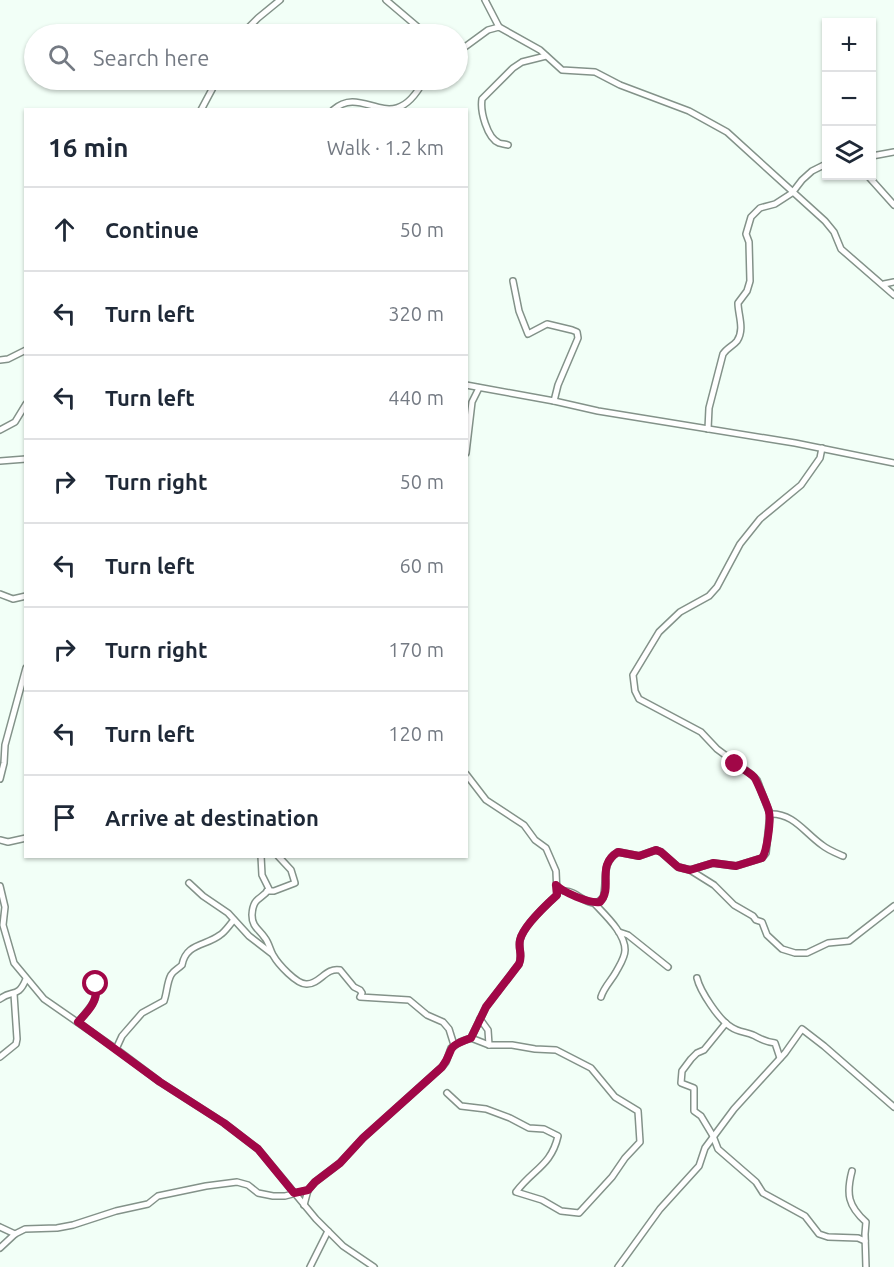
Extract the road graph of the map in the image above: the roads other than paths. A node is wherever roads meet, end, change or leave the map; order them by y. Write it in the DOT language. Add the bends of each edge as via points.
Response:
graph roads {
  1 [pos="280,0"];
  2 [pos="386,0"];
  3 [pos="486,0"];
  4 [pos="253,24"];
  5 [pos="414,24"];
  6 [pos="499,27"];
  7 [pos="468,45"];
  8 [pos="546,56"];
  9 [pos="212,90"];
  10 [pos="419,90"];
  11 [pos="202,108"];
  12 [pos="335,108"];
  13 [pos="381,108"];
  14 [pos="401,108"];
  15 [pos="508,145"];
  16 [pos="894,152"];
  17 [pos="876,155"];
  18 [pos="822,166"];
  19 [pos="871,180"];
  20 [pos="792,193"];
  21 [pos="894,206"];
  22 [pos="513,281"];
  23 [pos="894,282"];
  24 [pos="884,284"];
  25 [pos="894,295"];
  26 [pos="24,351"];
  27 [pos="0,360"];
  28 [pos="468,385"];
  29 [pos="479,388"];
  30 [pos="554,401"];
  31 [pos="24,407"];
  32 [pos="708,429"];
  33 [pos="0,430"];
  34 [pos="468,436"];
  35 [pos="822,448"];
  36 [pos="24,459"];
  37 [pos="0,461"];
  38 [pos="894,463"];
  39 [pos="0,594"];
  40 [pos="24,596"];
  41 [pos="24,675"];
  42 [pos="468,777"];
  43 [pos="0,779"];
  44 [pos="770,814"];
  45 [pos="24,838"];
  46 [pos="0,840"];
  47 [pos="843,856"];
  48 [pos="261,858"];
  49 [pos="280,858"];
  50 [pos="702,867"];
  51 [pos="690,870"];
  52 [pos="705,878"];
  53 [pos="189,883"];
  54 [pos="556,885"];
  55 [pos="0,886"];
  56 [pos="267,891"];
  57 [pos="594,903"];
  58 [pos="894,906"];
  59 [pos="234,920"];
  60 [pos="617,932"];
  61 [pos="272,954"];
  62 [pos="668,967"];
  63 [pos="93,975"];
  64 [pos="697,978"];
  65 [pos="26,980"];
  66 [pos="14,994"];
  67 [pos="601,997"];
  68 [pos="0,999"];
  69 [pos="480,1019"];
  70 [pos="78,1022"];
  71 [pos="726,1023"];
  72 [pos="471,1038"];
  73 [pos="454,1045"];
  74 [pos="489,1045"];
  75 [pos="116,1048"];
  76 [pos="0,1057"];
  77 [pos="780,1058"];
  78 [pos="447,1093"];
  79 [pos="894,1107"];
  80 [pos="713,1136"];
  81 [pos="852,1171"];
  82 [pos="308,1190"];
  83 [pos="294,1193"];
  84 [pos="304,1206"];
  85 [pos="0,1227"];
  86 [pos="328,1232"];
  87 [pos="15,1234"];
  88 [pos="865,1241"];
  89 [pos="0,1248"];
  90 [pos="310,1267"];
  91 [pos="374,1267"];
  92 [pos="618,1267"];
  93 [pos="866,1267"];
  1 -- 4 [label="street"];
  2 -- 5 [label="street"];
  3 -- 6 [label="street"];
  6 -- 7 [label="street"];
  6 -- 8 [label="street"];
  8 -- 15 [label="street" via="522,62 482,99 482,113 493,138"];
  8 -- 20 [label="street" via="562,70 595,72 727,132"];
  9 -- 11 [label="street"];
  10 -- 14 [label="street"];
  12 -- 13 [label="street" via="360,102"];
  16 -- 17 [label="street"];
  18 -- 20 [label="street" via="802,180"];
  19 -- 21 [label="street"];
  20 -- 24 [label="street" via="830,227 841,249"];
  20 -- 32 [label="street" via="760,208 751,217 746,234 750,282 738,303 739,335 723,354 709,408"];
  22 -- 30 [label="street" via="528,334 547,324 577,333"];
  23 -- 24 [label="street"];
  24 -- 25 [label="street"];
  26 -- 27 [label="street"];
  28 -- 29 [label="street"];
  29 -- 30 [label="street"];
  29 -- 34 [label="street" via="472,402"];
  30 -- 32 [label="street"];
  31 -- 33 [label="street" via="15,422"];
  32 -- 35 [label="street"];
  35 -- 38 [label="street"];
  35 -- 44 [label="street" via="820,458 801,485 760,519 740,544 710,596 668,622 633,675 639,699 701,732 757,780"];
  36 -- 37 [label="street"];
  39 -- 40 [label="street" via="14,599"];
  41 -- 43 [label="street"];
  42 -- 54 [label="street" via="486,800 524,825 546,848 555,867"];
  44 -- 47 [label="street" via="787,816 821,845"];
  44 -- 50 [label="street" via="767,850 762,858 736,866 713,863"];
  45 -- 46 [label="street"];
  48 -- 56 [label="street"];
  49 -- 56 [label="street" via="291,870 295,883"];
  50 -- 51 [label="street"];
  50 -- 52 [label="street"];
  51 -- 52 [label="street"];
  51 -- 57 [label="street" via="678,867 656,850 639,856 618,852 605,870 603,898"];
  52 -- 58 [label="street" via="734,905 762,922 767,935 782,949 795,953 849,941"];
  53 -- 59 [label="street"];
  54 -- 57 [label="street" via="563,892"];
  54 -- 69 [label="street" via="557,895 521,937 519,964"];
  55 -- 65 [label="street" via="9,950"];
  56 -- 61 [label="street" via="258,897 252,917"];
  57 -- 60 [label="street"];
  59 -- 61 [label="street"];
  59 -- 75 [label="street" via="220,935 191,948 182,965 173,971 164,1001 142,1013"];
  60 -- 62 [label="street" via="628,935"];
  60 -- 67 [label="street" via="625,950 623,959"];
  61 -- 73 [label="street" via="286,971 306,985 335,969 360,990 360,997 409,1000 443,1022"];
  63 -- 70 [label="street" via="95,1000"];
  64 -- 71 [label="street" via="699,987"];
  65 -- 66 [label="street"];
  65 -- 70 [label="street" via="44,999"];
  66 -- 68 [label="street"];
  66 -- 76 [label="street" via="16,1044"];
  69 -- 72 [label="street"];
  69 -- 74 [label="street" via="488,1030"];
  70 -- 75 [label="street"];
  71 -- 77 [label="street" via="762,1041 775,1043"];
  71 -- 80 [label="street" via="682,1071 681,1083 694,1088 694,1111"];
  72 -- 73 [label="street"];
  72 -- 74 [label="street"];
  73 -- 82 [label="street" via="442,1067"];
  74 -- 78 [label="street" via="556,1050 591,1068 615,1097 638,1111 640,1142 612,1177 579,1213 561,1211 516,1192 546,1162 558,1136 486,1109 461,1106"];
  75 -- 83 [label="street" via="258,1149"];
  77 -- 79 [label="street" via="802,1029"];
  77 -- 80 [label="street"];
  80 -- 88 [label="street" via="720,1151 764,1193 805,1216 819,1234"];
  80 -- 92 [label="street" via="699,1166"];
  81 -- 88 [label="street" via="849,1199 866,1222"];
  82 -- 83 [label="street"];
  82 -- 84 [label="street"];
  83 -- 84 [label="street"];
  83 -- 87 [label="street" via="273,1196 237,1182 221,1184 158,1196 148,1204 73,1225 25,1229"];
  84 -- 86 [label="street"];
  85 -- 87 [label="street"];
  86 -- 90 [label="street"];
  86 -- 91 [label="street"];
  87 -- 89 [label="street"];
  88 -- 93 [label="street"];
}
